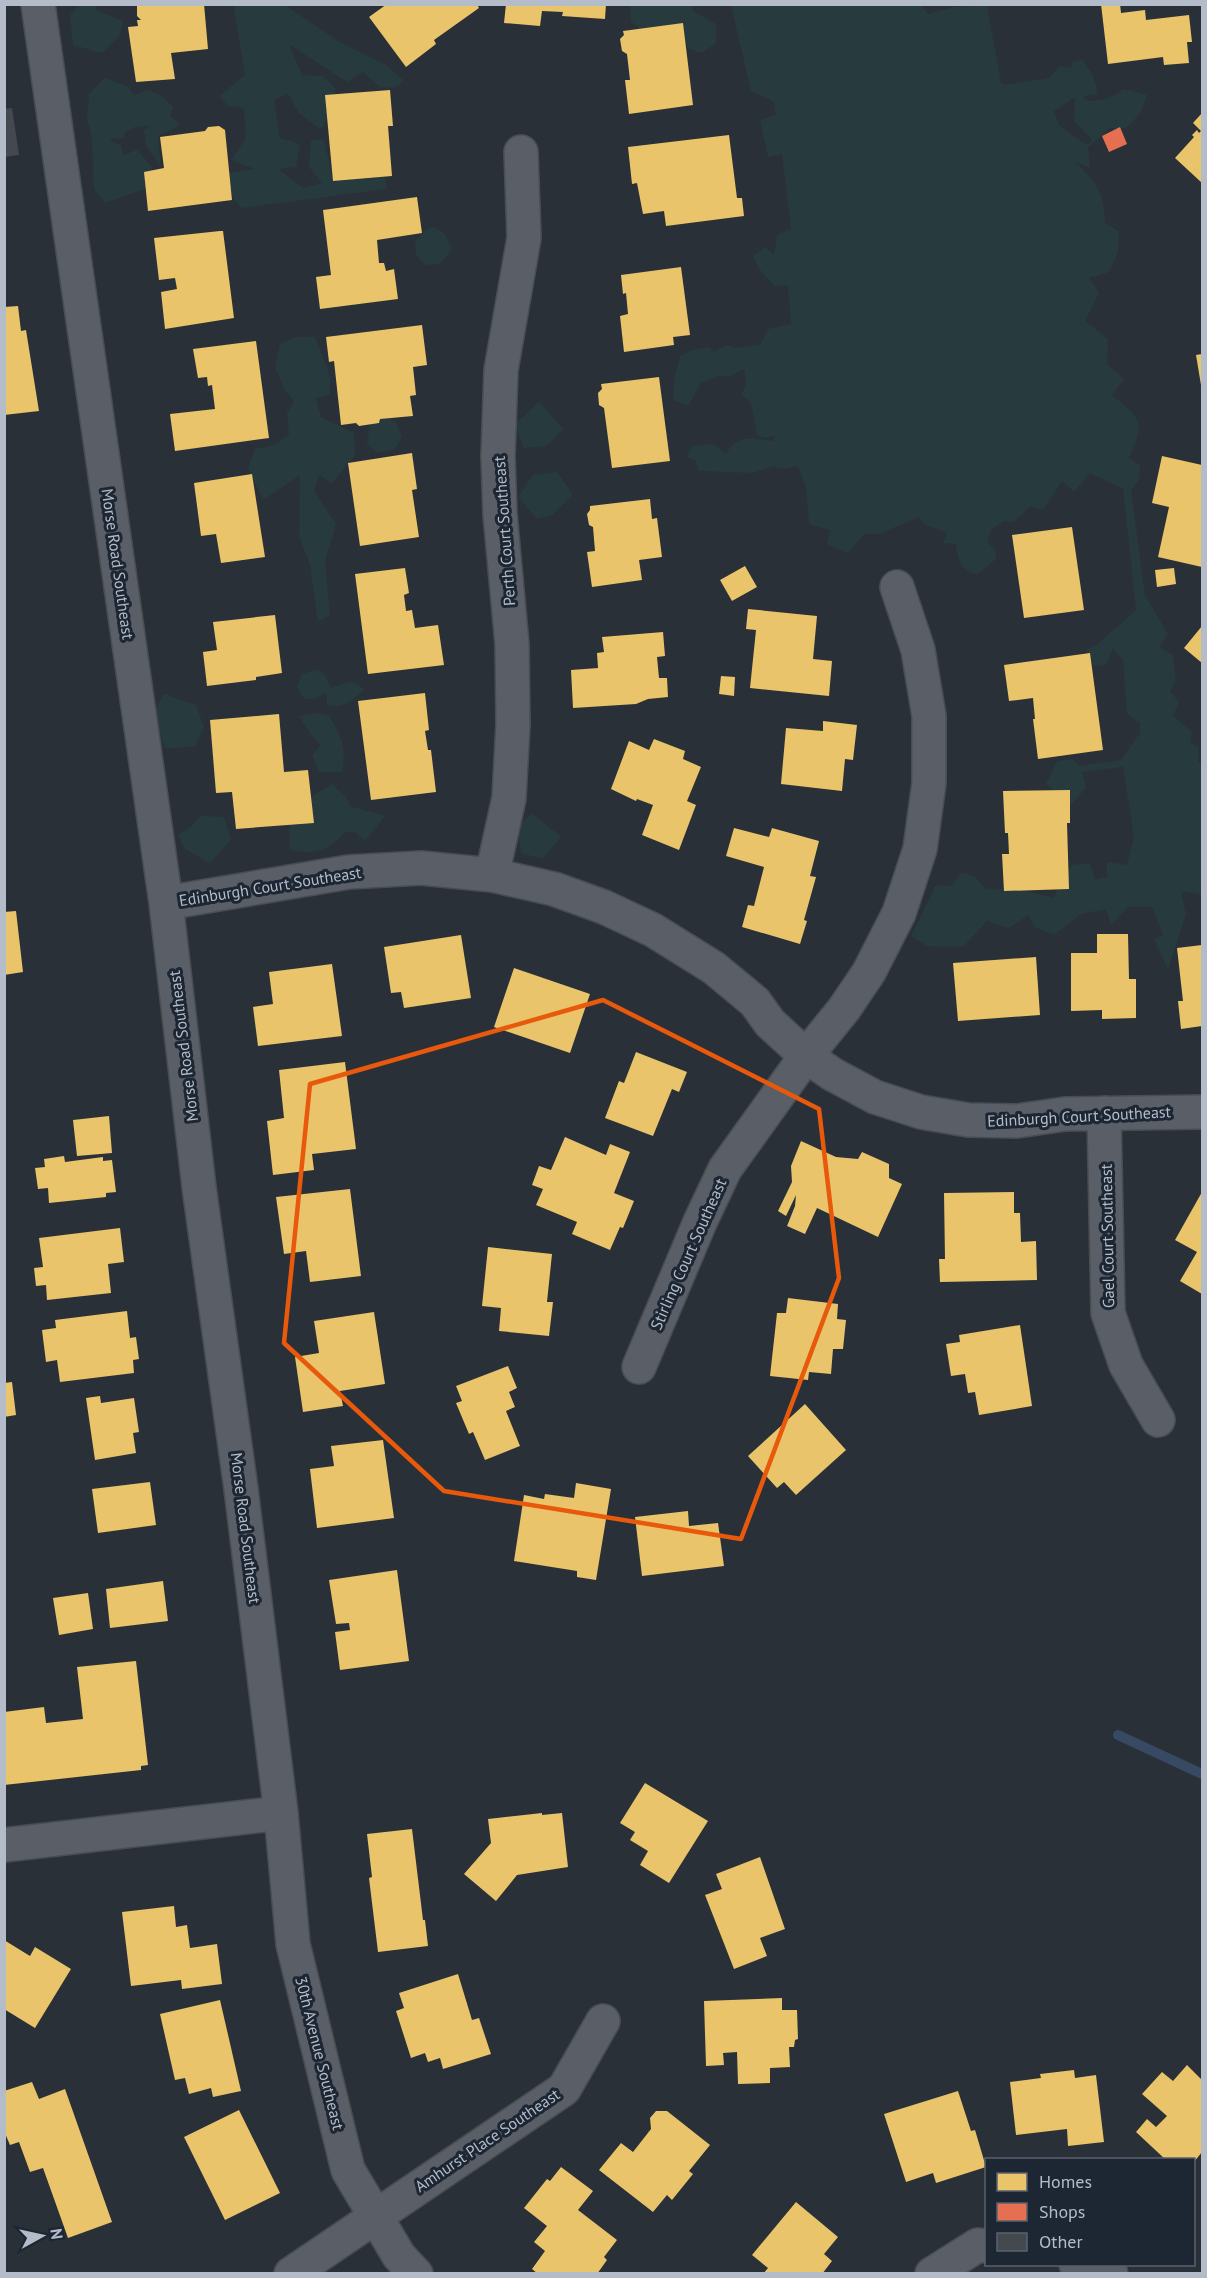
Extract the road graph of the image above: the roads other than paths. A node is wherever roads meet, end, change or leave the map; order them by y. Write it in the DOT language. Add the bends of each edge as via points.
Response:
graph roads {
  1 [pos="38,4"];
  2 [pos="521,152"];
  3 [pos="897,587"];
  4 [pos="492,875"];
  5 [pos="166,903"];
  6 [pos="806,1056"];
  7 [pos="1203,1112"];
  8 [pos="1104,1113"];
  9 [pos="639,1367"];
  10 [pos="1158,1420"];
  11 [pos="281,1813"];
  12 [pos="4,1845"];
  13 [pos="603,2022"];
  14 [pos="377,2218"];
  15 [pos="985,2246"];
  16 [pos="1080,2266"];
  17 [pos="291,2274"];
  18 [pos="416,2274"];
  19 [pos="932,2274"];
  20 [pos="1111,2274"];
  1 -- 5 [label="street, Morse Road Southeast"];
  2 -- 4 [label="street, Perth Court Southeast" via="524,238 501,370 498,456 512,644 513,724 509,798"];
  3 -- 6 [label="street, Stirling Court Southeast" via="918,650 929,716 930,783 920,849 899,913 869,972"];
  4 -- 5 [label="street, Edinburgh Court Southeast" via="421,868 350,872"];
  4 -- 6 [label="street, Edinburgh Court Southeast" via="554,889 653,930 714,968 755,1002 770,1023"];
  5 -- 11 [label="street, Morse Road Southeast"];
  6 -- 8 [label="street, Edinburgh Court Southeast" via="875,1097 921,1112 968,1120 1017,1121"];
  6 -- 9 [label="street, Stirling Court Southeast" via="725,1169"];
  7 -- 8 [label="street, Edinburgh Court Southeast"];
  8 -- 10 [label="street, Gael Court Southeast" via="1108,1313 1126,1365"];
  11 -- 12 [label="street"];
  11 -- 14 [label="street, 30th Avenue Southeast" via="293,1944 348,2170"];
  13 -- 14 [label="street, Amhurst Place Southeast" via="564,2089 418,2186"];
  14 -- 17 [label="street, Amhurst Place Southeast"];
  14 -- 18 [label="street, 30th Avenue Southeast" via="399,2256"];
  15 -- 19 [label="street" via="978,2245"];
  16 -- 20 [label="street"];
}
